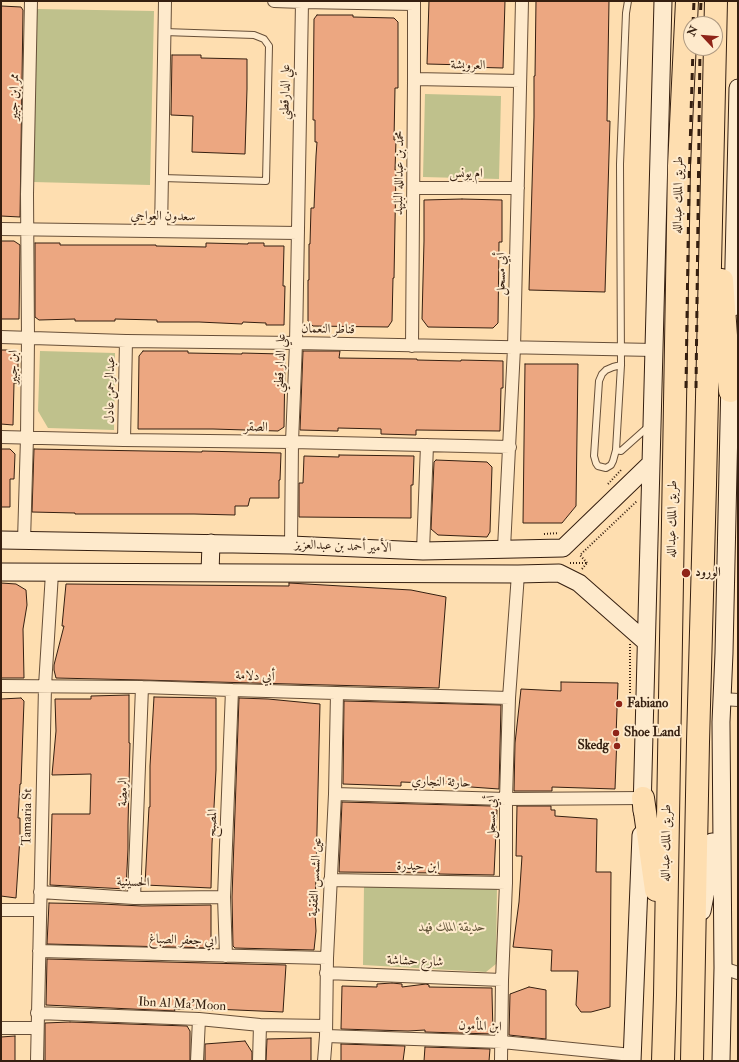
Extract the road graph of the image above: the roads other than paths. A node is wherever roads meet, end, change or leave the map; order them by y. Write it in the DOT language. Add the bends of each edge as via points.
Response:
graph roads {
  1 [pos="31,1"];
  2 [pos="165,1"];
  3 [pos="274,1"];
  4 [pos="522,1"];
  5 [pos="628,1"];
  6 [pos="663,1"];
  7 [pos="686,1"];
  8 [pos="716,1"];
  9 [pos="302,2"];
  10 [pos="414,2"];
  11 [pos="164,32"];
  12 [pos="414,79"];
  13 [pos="520,81"];
  14 [pos="738,88"];
  15 [pos="712,158"];
  16 [pos="679,166"];
  17 [pos="162,178"];
  18 [pos="298,181"];
  19 [pos="414,188"];
  20 [pos="518,188"];
  21 [pos="27,194"];
  22 [pos="1,229"];
  23 [pos="27,230"];
  24 [pos="161,231"];
  25 [pos="298,233"];
  26 [pos="736,249"];
  27 [pos="655,320"];
  28 [pos="1,338"];
  29 [pos="28,338"];
  30 [pos="126,341"];
  31 [pos="296,343"];
  32 [pos="412,346"];
  33 [pos="514,348"];
  34 [pos="620,350"];
  35 [pos="654,350"];
  36 [pos="621,365"];
  37 [pos="730,391"];
  38 [pos="651,424"];
  39 [pos="1,437"];
  40 [pos="27,437"];
  41 [pos="124,440"];
  42 [pos="292,442"];
  43 [pos="427,445"];
  44 [pos="510,447"];
  45 [pos="616,450"];
  46 [pos="651,463"];
  47 [pos="733,493"];
  48 [pos="1,540"];
  49 [pos="24,541"];
  50 [pos="211,543"];
  51 [pos="291,545"];
  52 [pos="504,548"];
  53 [pos="423,551"];
  54 [pos="1,572"];
  55 [pos="52,573"];
  56 [pos="210,573"];
  57 [pos="518,574"];
  58 [pos="738,640"];
  59 [pos="638,642"];
  60 [pos="724,653"];
  61 [pos="1,686"];
  62 [pos="45,686"];
  63 [pos="142,687"];
  64 [pos="232,690"];
  65 [pos="337,693"];
  66 [pos="509,698"];
  67 [pos="730,700"];
  68 [pos="721,722"];
  69 [pos="334,794"];
  70 [pos="643,798"];
  71 [pos="506,799"];
  72 [pos="330,880"];
  73 [pos="506,882"];
  74 [pos="40,892"];
  75 [pos="134,898"];
  76 [pos="224,898"];
  77 [pos="1,910"];
  78 [pos="40,910"];
  79 [pos="39,951"];
  80 [pos="695,953"];
  81 [pos="226,956"];
  82 [pos="327,958"];
  83 [pos="730,971"];
  84 [pos="326,973"];
  85 [pos="502,980"];
  86 [pos="665,995"];
  87 [pos="37,1014"];
  88 [pos="199,1019"];
  89 [pos="260,1025"];
  90 [pos="1,1028"];
  91 [pos="37,1028"];
  92 [pos="326,1031"];
  93 [pos="502,1042"];
  94 [pos="632,1058"];
  95 [pos="37,1061"];
  96 [pos="197,1061"];
  97 [pos="259,1061"];
  98 [pos="324,1061"];
  99 [pos="501,1061"];
  100 [pos="663,1061"];
  101 [pos="692,1061"];
  102 [pos="720,1061"];
  1 -- 21 [label="street, ممر ابن جبير"];
  2 -- 11 [label="street"];
  3 -- 9 [label="street"];
  4 -- 13 [label="street, أبي مسحل"];
  5 -- 34 [label="lane" via="620,164"];
  6 -- 27 [label="main road"];
  7 -- 16 [label="highway, طريق الملك عبدالله"];
  8 -- 15 [label="highway"];
  9 -- 10 [label="street"];
  9 -- 18 [label="street, علي الدارقطني"];
  10 -- 12 [label="street, محمد بن عبدالله البليهد"];
  11 -- 17 [label="street"];
  11 -- 17 [label="lane" via="254,35 264,39 269,46 266,181"];
  12 -- 13 [label="street, العرويشة"];
  12 -- 19 [label="street, محمد بن عبدالله البليهد"];
  13 -- 20 [label="street, أبي مسحل"];
  14 -- 26 [label="main road"];
  15 -- 37 [label="highway" via="721,203 722,278"];
  15 -- 80 [label="highway"];
  16 -- 27 [label="main road"];
  16 -- 86 [label="highway, طريق الملك عبدالله"];
  17 -- 24 [label="street"];
  18 -- 25 [label="street, علي الدار قطني"];
  19 -- 20 [label="street, ام يونس"];
  19 -- 32 [label="street, محمد بن عبدالله البليهد"];
  20 -- 33 [label="street, أبي مسحل"];
  21 -- 23 [label="street, ابن جبير"];
  22 -- 23 [label="street, سعدون العواجي"];
  23 -- 24 [label="street, سعدون العواجي"];
  23 -- 29 [label="street, ابن جبير"];
  24 -- 25 [label="street, سعدون العواجي"];
  25 -- 31 [label="street, علي الدار قطني"];
  26 -- 37 [label="main road"];
  27 -- 35 [label="main road"];
  28 -- 29 [label="street, قناطر النعمان"];
  29 -- 30 [label="street, قناطر النعمان"];
  29 -- 40 [label="street, ابن جبير"];
  30 -- 31 [label="street, قناطر النعمان"];
  30 -- 41 [label="street, عبدالرحمن عادل"];
  31 -- 32 [label="street, قناطر النعمان"];
  31 -- 42 [label="street, علي الدار قطني"];
  32 -- 33 [label="street, قناطر النعمان"];
  33 -- 34 [label="street, قناطر النعمان"];
  33 -- 44 [label="street, أبي مسحل"];
  34 -- 35 [label="street, قناطر النعمان"];
  34 -- 36 [label="lane"];
  35 -- 38 [label="main road"];
  36 -- 45 [label="lane"];
  36 -- 45 [label="lane" via="606,370 599,381 594,456 598,466 606,468 611,465"];
  37 -- 47 [label="main road"];
  38 -- 45 [label="lane" via="621,451"];
  38 -- 46 [label="main road"];
  39 -- 40 [label="street, الصقر"];
  40 -- 41 [label="street, الصقر"];
  40 -- 49 [label="street, ابن جبير"];
  41 -- 42 [label="street, الصقر"];
  42 -- 43 [label="street, الصقر"];
  42 -- 51 [label="street, علي الدار قطني"];
  43 -- 44 [label="street, الصقر"];
  43 -- 53 [label="street"];
  44 -- 52 [label="street, أبي مسحل"];
  46 -- 52 [label="main road, الأمير أحمد بن عبدالعزيز" via="563,548"];
  46 -- 59 [label="main road"];
  47 -- 60 [label="main road"];
  48 -- 49 [label="main road, الأمير أحمد بن عبدالعزيز"];
  49 -- 50 [label="main road, الأمير أحمد بن عبدالعزيز"];
  50 -- 51 [label="main road, الأمير أحمد بن عبدالعزيز"];
  50 -- 56 [label="main road"];
  51 -- 53 [label="main road, الأمير أحمد بن عبدالعزيز"];
  52 -- 53 [label="main road, الأمير أحمد بن عبدالعزيز"];
  54 -- 55 [label="main road, الأمير أحمد بن عبدالعزيز"];
  55 -- 56 [label="main road, الأمير أحمد بن عبدالعزيز"];
  55 -- 62 [label="street, Tamaria St"];
  56 -- 57 [label="main road, الأمير أحمد بن عبدالعزيز"];
  57 -- 59 [label="main road, الأمير أحمد بن عبدالعزيز" via="559,573 579,583"];
  57 -- 66 [label="street, أبي مسحل"];
  58 -- 60 [label="main road"];
  59 -- 70 [label="main road"];
  60 -- 67 [label="main road"];
  61 -- 62 [label="street, أبي دلامة"];
  62 -- 63 [label="street, أبي دلامة"];
  62 -- 74 [label="street, Tamaria St"];
  63 -- 64 [label="street, أبي دلامة"];
  63 -- 75 [label="street, الرمضة"];
  64 -- 65 [label="street, أبي دلامة"];
  64 -- 76 [label="street, المصبح"];
  65 -- 66 [label="street, أبي دلامة"];
  65 -- 69 [label="street, عين الشمس الثقفية"];
  66 -- 71 [label="street, أبي مسحل"];
  67 -- 68 [label="main road"];
  68 -- 80 [label="main road" via="710,870"];
  68 -- 83 [label="main road"];
  69 -- 71 [label="street, حارثة النجاري"];
  69 -- 72 [label="street, عين الشمس الثقفية"];
  70 -- 71 [label="street, حارثة النجاري"];
  70 -- 86 [label="highway" via="658,901"];
  70 -- 94 [label="main road"];
  71 -- 73 [label="street, أبي مسحل"];
  72 -- 73 [label="street, ابن حيدرة"];
  72 -- 82 [label="street, عين الشمس الثقفية"];
  73 -- 85 [label="street, أبي مسحل"];
  74 -- 75 [label="street, الحسينية"];
  74 -- 78 [label="street, Tamaria St"];
  75 -- 76 [label="street, الحسينية"];
  76 -- 81 [label="street, المصبح"];
  77 -- 78 [label="street"];
  78 -- 79 [label="street, Tamaria St"];
  79 -- 81 [label="street, ابي جعفر الصباغ"];
  79 -- 87 [label="street, Tamaria St"];
  80 -- 101 [label="highway"];
  81 -- 82 [label="street, ابي جعفر الصباغ"];
  82 -- 84 [label="street, عين الشمس الثقفية"];
  83 -- 102 [label="main road"];
  84 -- 85 [label="street, شارع حشاشة"];
  84 -- 92 [label="street, عين الشمس الثقفية"];
  85 -- 93 [label="street, أبي مسحل"];
  86 -- 100 [label="highway, طريق الملك عبدالله"];
  87 -- 88 [label="street, Ibn Al Ma'Moon"];
  87 -- 91 [label="street, Tamaria St"];
  88 -- 89 [label="street, Ibn Al Ma'Moon"];
  88 -- 96 [label="street"];
  89 -- 92 [label="street, Ibn Al Ma'Moon"];
  89 -- 97 [label="street"];
  90 -- 91 [label="street"];
  91 -- 95 [label="street, Tamaria St"];
  92 -- 93 [label="street, ابن المأمون"];
  92 -- 98 [label="street, عين الشمس الثقفية"];
  93 -- 94 [label="street, ابن المأمون"];
  93 -- 99 [label="street, أبي مسحل"];
}
